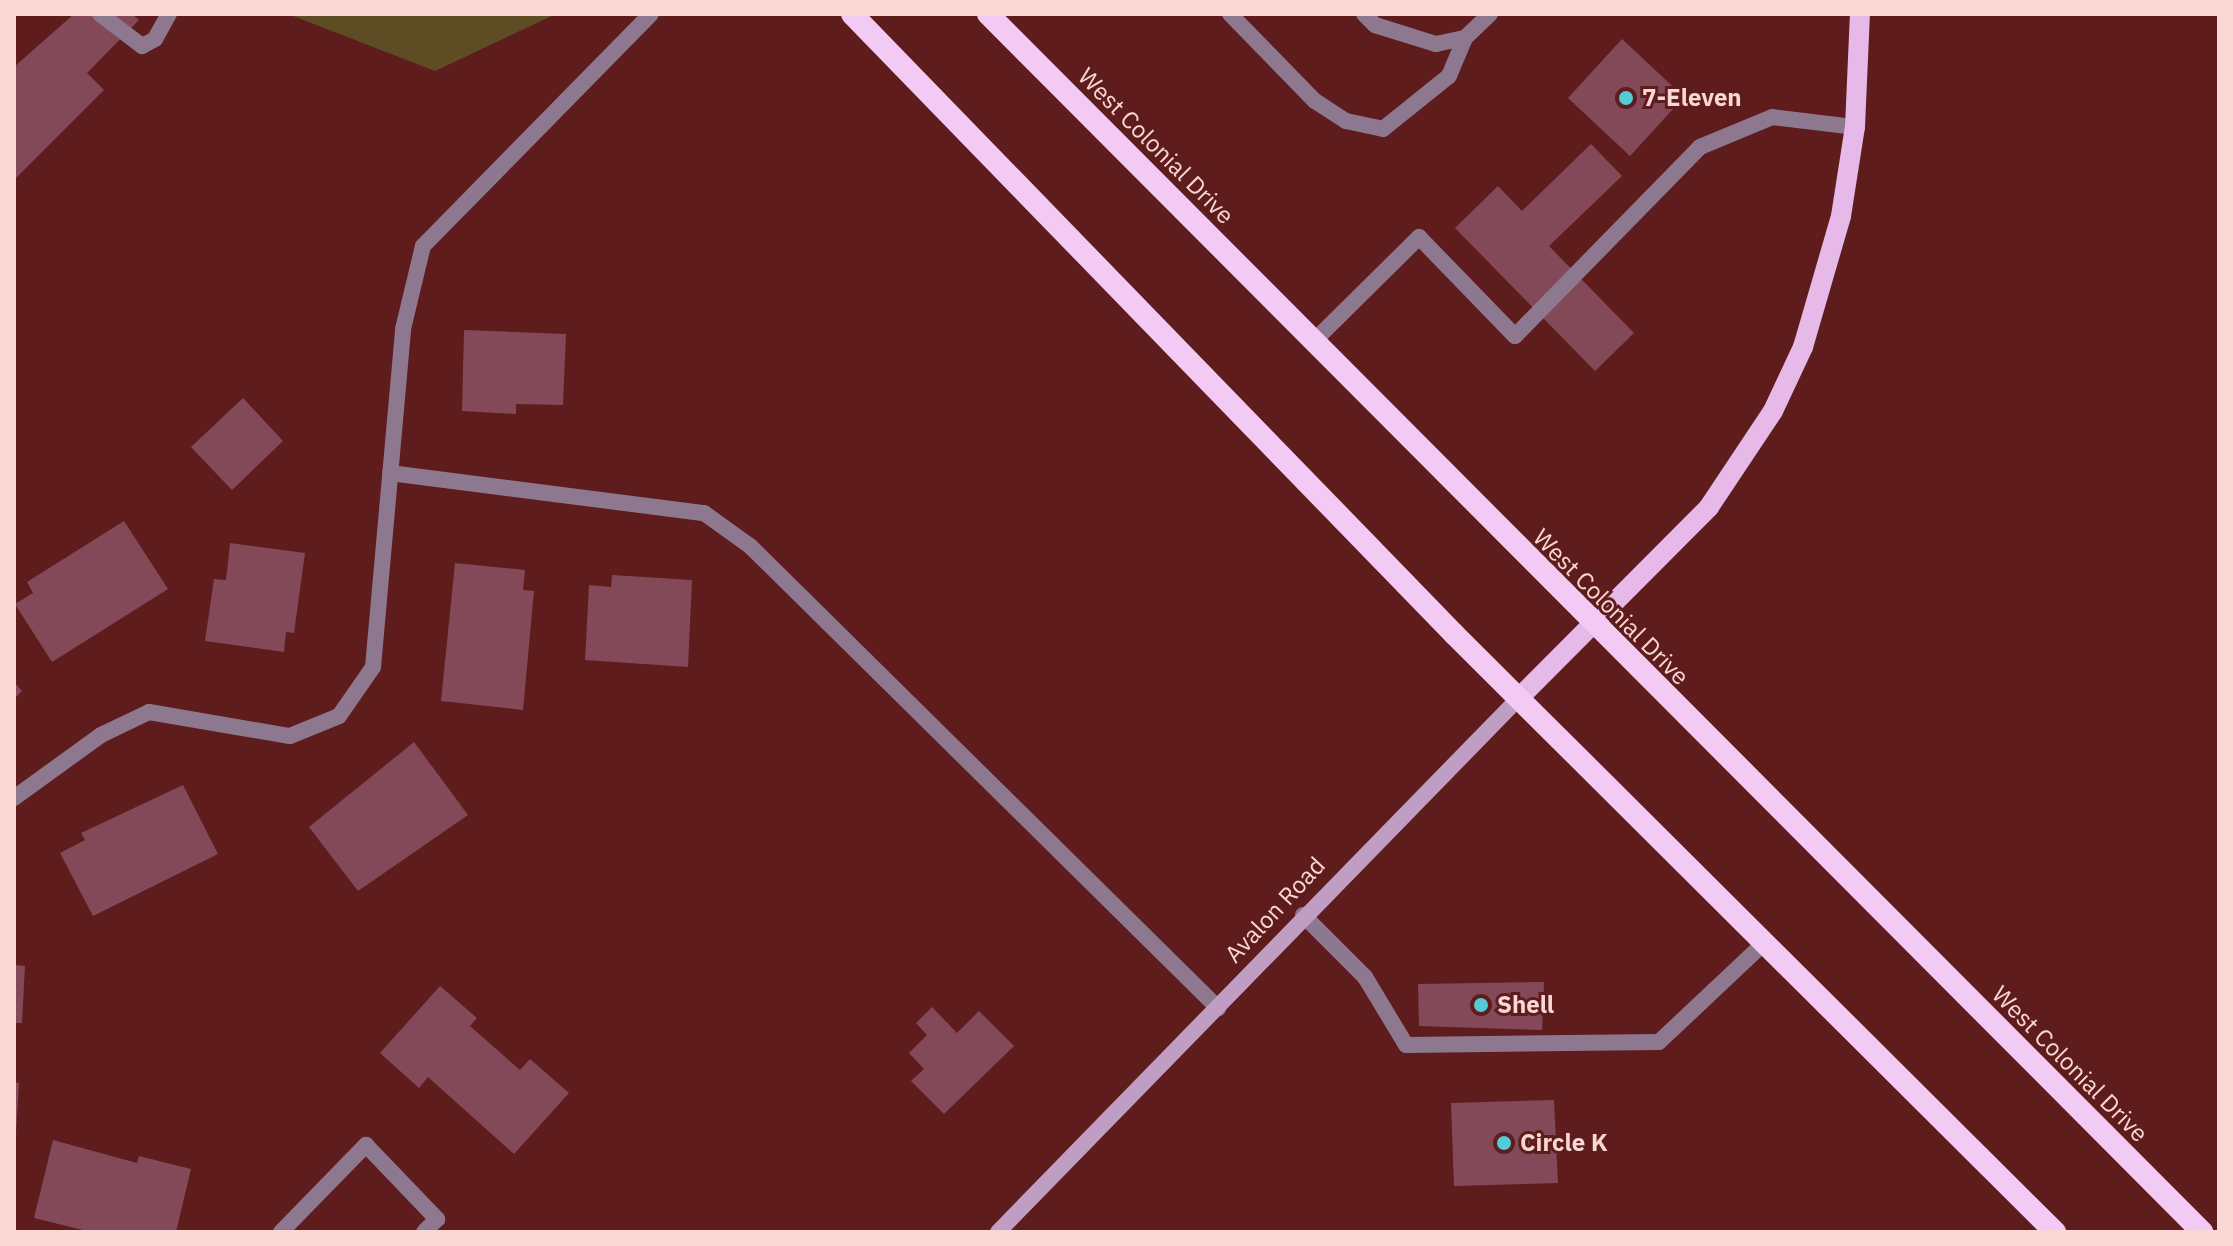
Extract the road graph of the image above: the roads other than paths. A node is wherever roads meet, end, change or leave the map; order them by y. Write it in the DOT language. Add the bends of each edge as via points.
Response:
graph roads {
  1 [pos="100,14"];
  2 [pos="169,14"];
  3 [pos="651,14"];
  4 [pos="852,14"];
  5 [pos="1230,14"];
  6 [pos="1364,14"];
  7 [pos="1490,14"];
  8 [pos="1860,14"];
  9 [pos="995,16"];
  10 [pos="1465,38"];
  11 [pos="1855,127"];
  12 [pos="1314,341"];
  13 [pos="390,473"];
  14 [pos="1593,627"];
  15 [pos="1518,699"];
  16 [pos="14,798"];
  17 [pos="1303,915"];
  18 [pos="1764,943"];
  19 [pos="1218,1008"];
  20 [pos="281,1232"];
  21 [pos="424,1232"];
  22 [pos="998,1232"];
  23 [pos="2055,1232"];
  24 [pos="2202,1232"];
  1 -- 2 [label="lane" via="142,46 155,39"];
  3 -- 13 [label="lane" via="423,246 403,329"];
  4 -- 15 [label="highway"];
  5 -- 10 [label="lane" via="1315,101 1346,121 1383,129 1449,76"];
  6 -- 10 [label="lane" via="1375,25 1436,44"];
  7 -- 10 [label="lane"];
  8 -- 11 [label="main road, Avalon Road"];
  9 -- 12 [label="highway, West Colonial Drive"];
  11 -- 12 [label="lane" via="1772,117 1700,147 1515,336 1419,237"];
  11 -- 14 [label="main road, Avalon Road" via="1822,291 1773,411 1709,507"];
  12 -- 14 [label="highway, West Colonial Drive"];
  13 -- 16 [label="lane" via="373,667 339,716 290,736 149,712 101,735"];
  13 -- 19 [label="lane" via="704,513 750,546"];
  14 -- 15 [label="main road, Avalon Road"];
  14 -- 24 [label="highway, West Colonial Drive"];
  15 -- 17 [label="main road, Avalon Road"];
  15 -- 18 [label="highway"];
  17 -- 18 [label="lane" via="1365,977 1406,1045 1659,1042"];
  17 -- 19 [label="main road, Avalon Road"];
  18 -- 23 [label="highway"];
  19 -- 22 [label="main road, Avalon Road"];
  20 -- 21 [label="lane" via="366,1145 437,1219"];
}
